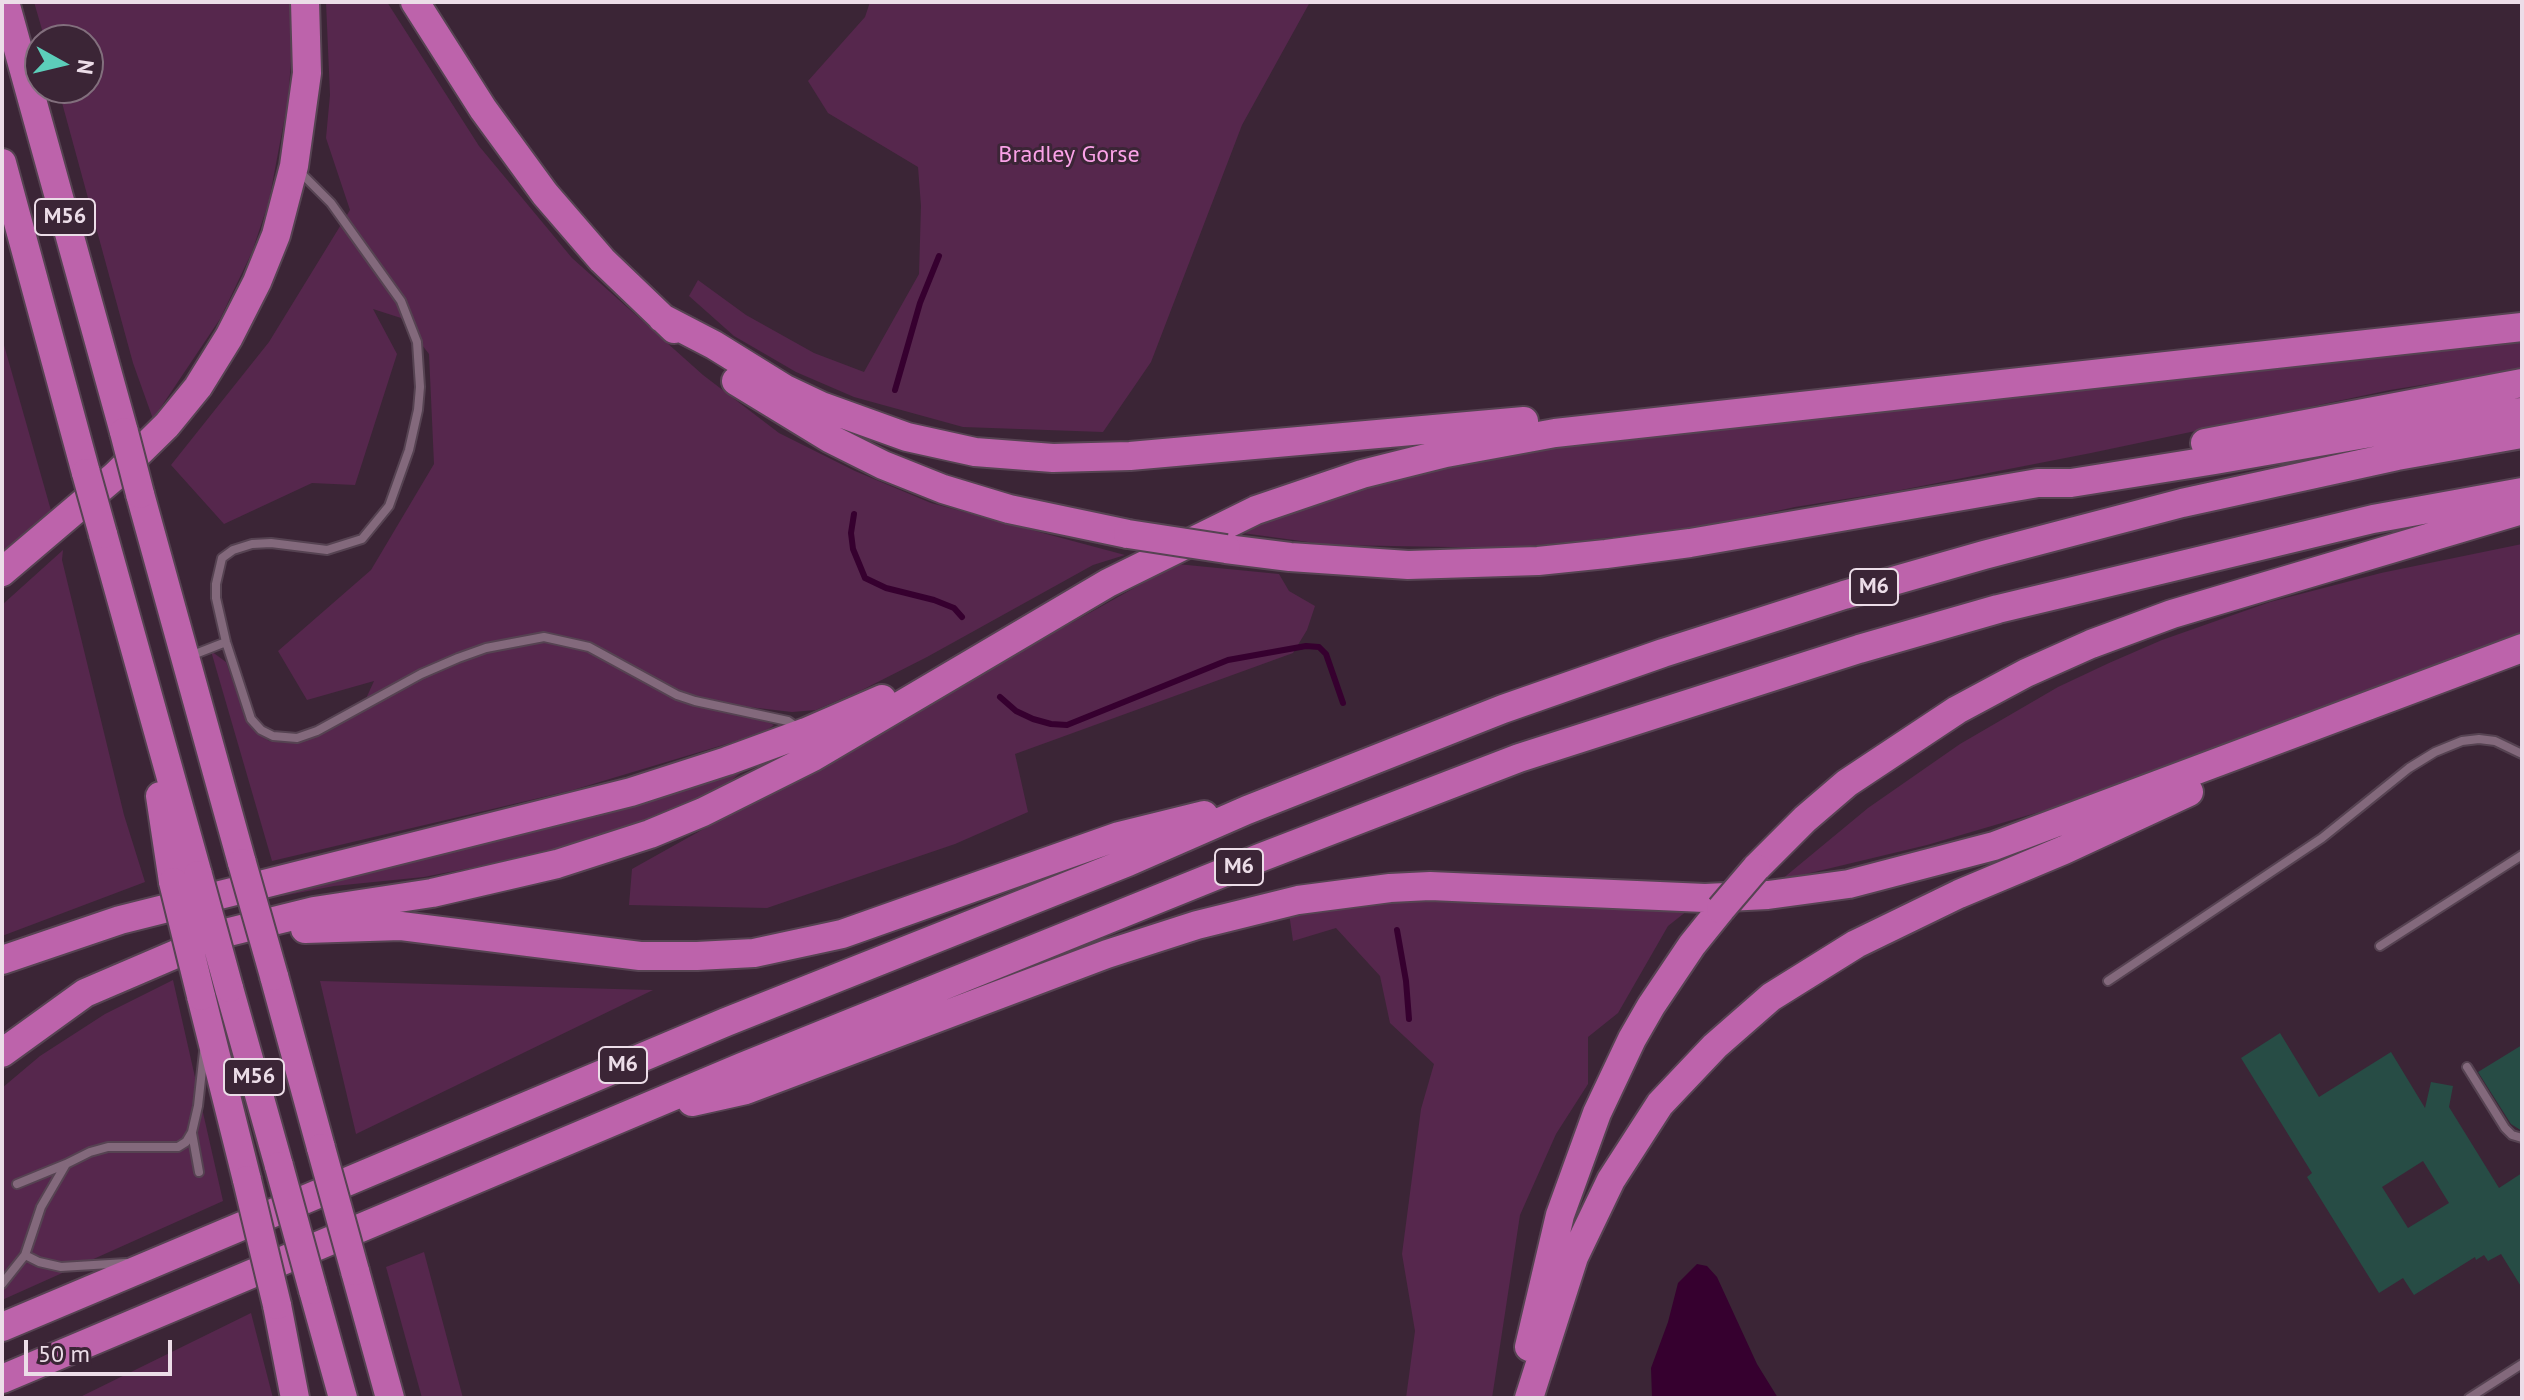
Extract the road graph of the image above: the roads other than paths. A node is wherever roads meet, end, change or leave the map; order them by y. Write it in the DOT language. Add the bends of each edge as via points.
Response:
graph roads {
  1 [pos="5,2"];
  2 [pos="305,2"];
  3 [pos="415,2"];
  4 [pos="2,163"];
  5 [pos="294,166"];
  6 [pos="662,318"];
  7 [pos="2522,327"];
  8 [pos="2522,383"];
  9 [pos="2522,412"];
  10 [pos="1698,416"];
  11 [pos="2522,434"];
  12 [pos="2038,483"];
  13 [pos="2522,492"];
  14 [pos="2522,510"];
  15 [pos="2,572"];
  16 [pos="1019,635"];
  17 [pos="226,642"];
  18 [pos="2522,648"];
  19 [pos="186,657"];
  20 [pos="806,732"];
  21 [pos="2283,739"];
  22 [pos="2522,754"];
  23 [pos="1247,810"];
  24 [pos="2522,855"];
  25 [pos="185,878"];
  26 [pos="2380,946"];
  27 [pos="2,960"];
  28 [pos="149,964"];
  29 [pos="2108,981"];
  30 [pos="205,1009"];
  31 [pos="2,1053"];
  32 [pos="2467,1067"];
  33 [pos="624,1116"];
  34 [pos="192,1132"];
  35 [pos="2522,1138"];
  36 [pos="66,1164"];
  37 [pos="199,1172"];
  38 [pos="17,1184"];
  39 [pos="25,1255"];
  40 [pos="158,1260"];
  41 [pos="2,1284"];
  42 [pos="2,1327"];
  43 [pos="2522,1364"];
  44 [pos="2,1379"];
  45 [pos="295,1398"];
  46 [pos="343,1398"];
  47 [pos="390,1398"];
  48 [pos="1519,1398"];
  49 [pos="1529,1398"];
  50 [pos="2469,1398"];
  1 -- 19 [label="highway, M56, bridge"];
  2 -- 5 [label="highway" via="307,73"];
  3 -- 6 [label="highway" via="545,194"];
  4 -- 25 [label="highway, M56, bridge" via="144,680"];
  5 -- 15 [label="highway" via="257,282 198,387 115,476"];
  5 -- 17 [label="lane" via="331,203 401,301 417,342 418,410 393,495 362,539 327,550 252,544 222,558 216,598"];
  6 -- 10 [label="highway" via="821,406 907,437 1001,455 1130,456 1551,419"];
  6 -- 12 [label="highway, bridge" via="747,389 831,439 943,489 1128,534 1290,557 1408,565 1538,561 1690,543"];
  7 -- 10 [label="highway"];
  8 -- 12 [label="highway" via="2274,428 2056,474"];
  9 -- 12 [label="highway" via="2457,418 2071,483"];
  10 -- 16 [label="highway" via="1491,444 1362,474 1218,527"];
  11 -- 23 [label="highway, M6" via="2182,503 1844,595 1517,704"];
  13 -- 33 [label="highway, M6" via="2373,519 1998,609 1533,753"];
  14 -- 48 [label="highway, bridge" via="2172,614 2091,644 1957,710 1847,783 1805,819 1692,945 1632,1039 1577,1164 1549,1254"];
  16 -- 20 [label="highway"];
  16 -- 28 [label="highway" via="813,757 650,834 489,882 256,924"];
  17 -- 19 [label="lane"];
  17 -- 20 [label="lane" via="251,719 261,730 285,738 317,731 421,674 486,648 544,637 589,647 677,695 788,721"];
  18 -- 21 [label="highway"];
  19 -- 47 [label="highway, M56, bridge"];
  20 -- 27 [label="highway" via="631,792 120,920"];
  21 -- 33 [label="highway" via="1994,846 1849,884 1705,898 1488,887 1390,888 1255,910 1107,954 746,1090"];
  21 -- 49 [label="highway" via="2193,790 1856,944 1795,980 1734,1029 1660,1104 1611,1180 1574,1257"];
  22 -- 29 [label="lane" via="2479,739 2435,752 2322,838"];
  23 -- 28 [label="highway" via="1191,817 1119,836 842,934 754,953 640,956 367,925 226,943"];
  23 -- 40 [label="highway, M6"];
  24 -- 26 [label="lane"];
  25 -- 30 [label="highway, bridge"];
  25 -- 46 [label="highway, M56, bridge" via="229,988"];
  28 -- 31 [label="highway" via="85,993"];
  30 -- 34 [label="lane"];
  30 -- 45 [label="highway, bridge"];
  32 -- 35 [label="lane" via="2505,1128"];
  33 -- 44 [label="highway, M6"];
  34 -- 36 [label="lane" via="178,1147 108,1147"];
  34 -- 37 [label="lane"];
  36 -- 38 [label="lane"];
  36 -- 39 [label="lane" via="41,1207"];
  39 -- 40 [label="lane" via="61,1267"];
  39 -- 41 [label="lane"];
  40 -- 42 [label="highway, M6"];
  43 -- 50 [label="lane"];
}
